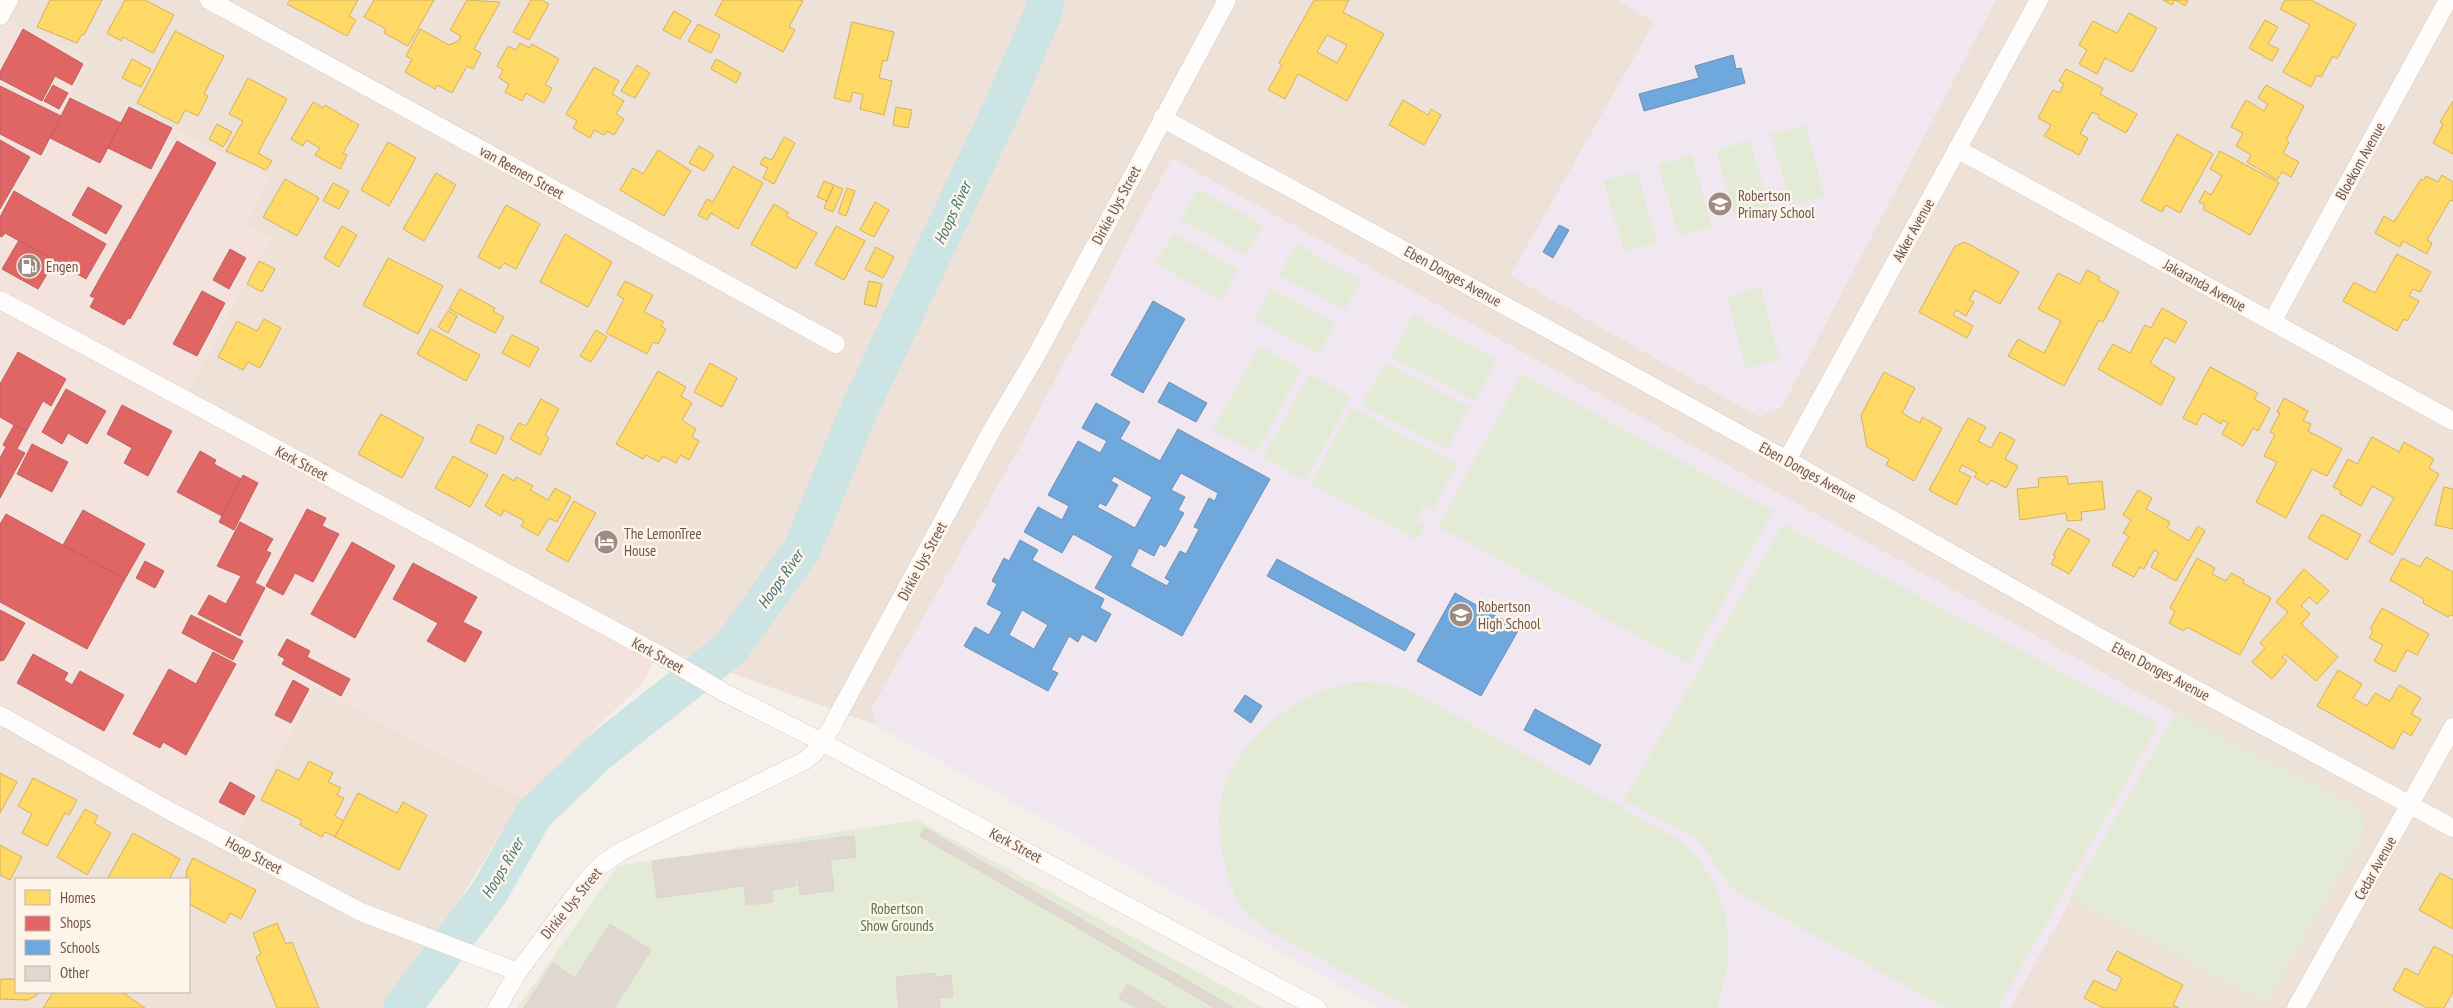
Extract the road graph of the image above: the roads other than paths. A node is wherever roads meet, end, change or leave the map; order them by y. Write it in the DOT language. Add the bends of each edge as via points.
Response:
graph roads {
  1 [pos="9,0"];
  2 [pos="209,0"];
  3 [pos="1227,0"];
  4 [pos="2039,0"];
  5 [pos="2448,0"];
  6 [pos="0,16"];
  7 [pos="1162,118"];
  8 [pos="1957,149"];
  9 [pos="0,300"];
  10 [pos="2272,322"];
  11 [pos="836,344"];
  12 [pos="2453,421"];
  13 [pos="1787,460"];
  14 [pos="0,715"];
  15 [pos="2453,726"];
  16 [pos="822,742"];
  17 [pos="2410,804"];
  18 [pos="2453,828"];
  19 [pos="518,972"];
  20 [pos="497,1008"];
  21 [pos="1317,1008"];
  22 [pos="2296,1008"];
  1 -- 6 [label="street"];
  2 -- 11 [label="street, van Reenen Street"];
  3 -- 7 [label="street, Dirkie Uys Street"];
  4 -- 8 [label="street, Akker Avenue"];
  5 -- 10 [label="street, Bloekom Avenue"];
  7 -- 13 [label="street, Eben Donges Avenue"];
  7 -- 16 [label="street, Dirkie Uys Street" via="1037,354 992,430"];
  8 -- 10 [label="street, Jakaranda Avenue"];
  8 -- 13 [label="street, Akker Avenue"];
  9 -- 16 [label="street, Kerk Street"];
  10 -- 12 [label="street, Jakaranda Avenue"];
  13 -- 17 [label="street, Eben Donges Avenue" via="2104,640"];
  14 -- 19 [label="street, Hoop Street" via="168,810 361,912"];
  15 -- 17 [label="street, Cedar Avenue"];
  16 -- 19 [label="street, Dirkie Uys Street" via="806,760 620,852 601,865"];
  16 -- 21 [label="street, Kerk Street"];
  17 -- 18 [label="street, Eben Donges Avenue"];
  17 -- 22 [label="street, Cedar Avenue"];
  19 -- 20 [label="street, Dirkie Uys Street"];
}
